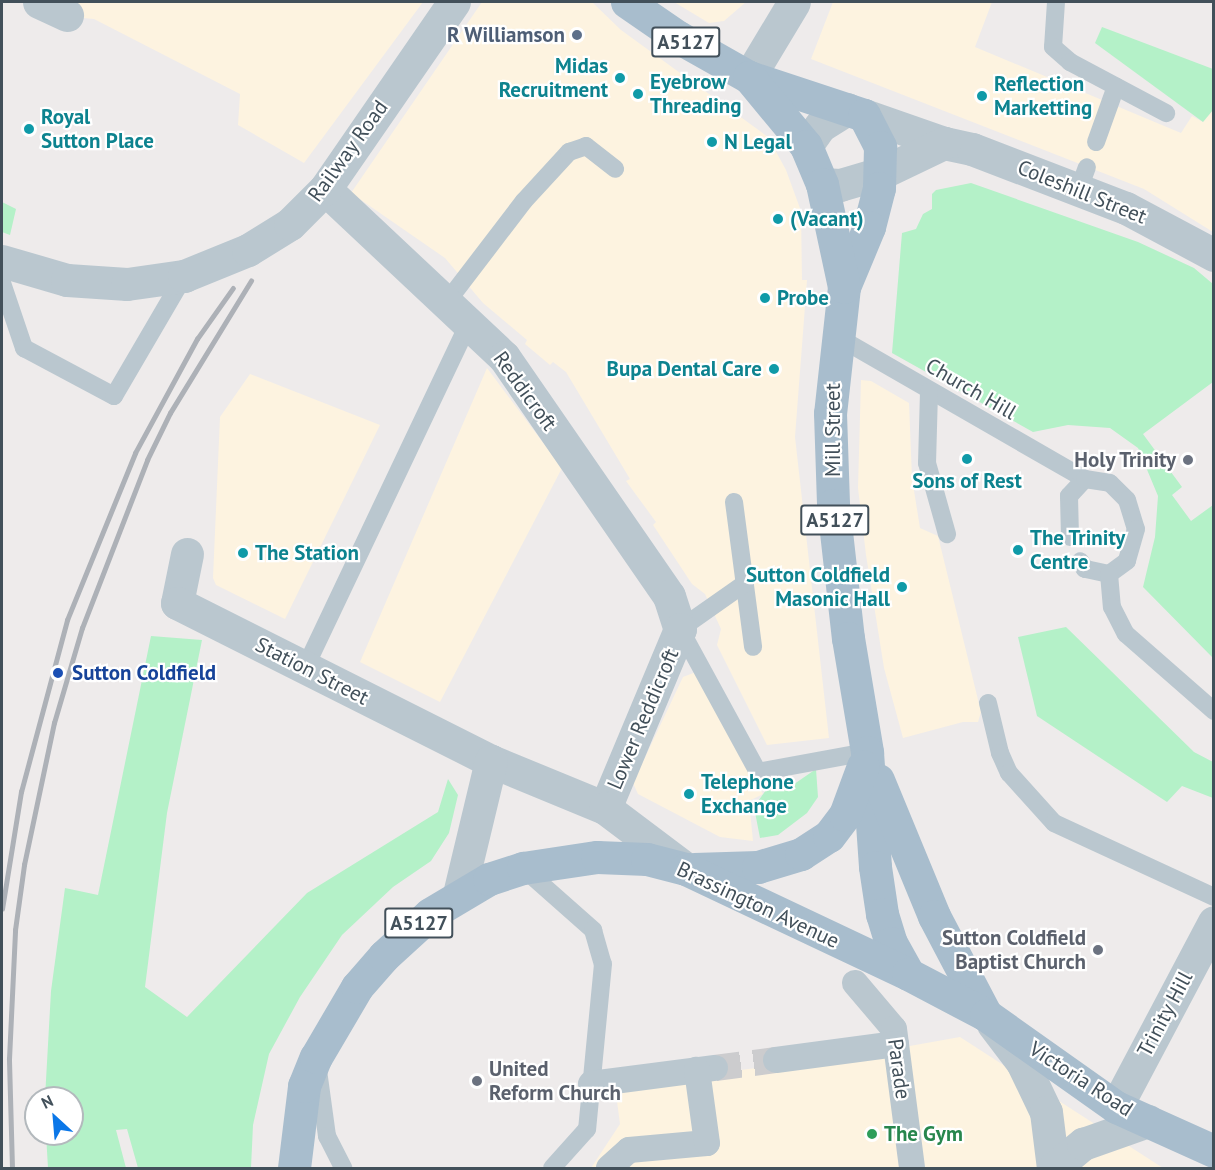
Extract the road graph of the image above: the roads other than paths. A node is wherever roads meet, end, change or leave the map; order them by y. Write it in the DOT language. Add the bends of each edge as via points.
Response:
graph roads {
  1 [pos="454,2"];
  2 [pos="627,2"];
  3 [pos="794,2"];
  4 [pos="1056,2"];
  5 [pos="749,77"];
  6 [pos="1116,86"];
  7 [pos="856,112"];
  8 [pos="1166,113"];
  9 [pos="1096,142"];
  10 [pos="944,143"];
  11 [pos="806,146"];
  12 [pos="615,169"];
  13 [pos="881,173"];
  14 [pos="822,184"];
  15 [pos="325,189"];
  16 [pos="1213,255"];
  17 [pos="2,261"];
  18 [pos="184,276"];
  19 [pos="2,283"];
  20 [pos="844,287"];
  21 [pos="457,313"];
  22 [pos="836,336"];
  23 [pos="929,392"];
  24 [pos="1085,479"];
  25 [pos="734,502"];
  26 [pos="947,534"];
  27 [pos="1070,537"];
  28 [pos="186,554"];
  29 [pos="1080,561"];
  30 [pos="1109,574"];
  31 [pos="744,584"];
  32 [pos="680,629"];
  33 [pos="753,647"];
  34 [pos="305,668"];
  35 [pos="988,704"];
  36 [pos="1214,711"];
  37 [pos="867,752"];
  38 [pos="490,761"];
  39 [pos="605,808"];
  40 [pos="523,868"];
  41 [pos="686,869"];
  42 [pos="459,894"];
  43 [pos="1214,897"];
  44 [pos="1212,928"];
  45 [pos="908,974"];
  46 [pos="855,983"];
  47 [pos="986,1015"];
  48 [pos="896,1044"];
  49 [pos="316,1056"];
  50 [pos="776,1060"];
  51 [pos="591,1084"];
  52 [pos="1116,1107"];
  53 [pos="1148,1121"];
  54 [pos="1214,1151"];
  55 [pos="294,1168"];
  56 [pos="343,1168"];
  57 [pos="552,1168"];
  58 [pos="609,1168"];
  59 [pos="912,1168"];
  60 [pos="1053,1168"];
  1 -- 15 [label="street, Railway Road"];
  2 -- 5 [label="main road, A5127" via="678,37"];
  3 -- 5 [label="street"];
  4 -- 6 [label="lane" via="1053,47 1070,62"];
  5 -- 7 [label="main road, A5127"];
  5 -- 11 [label="main road, A5127"];
  6 -- 8 [label="lane"];
  6 -- 9 [label="lane"];
  7 -- 10 [label="street, Coleshill Street"];
  7 -- 11 [label="street" via="820,126"];
  7 -- 13 [label="main road" via="880,147"];
  10 -- 13 [label="street"];
  10 -- 16 [label="street, Coleshill Street" via="1083,178"];
  11 -- 14 [label="main road, Mill Street / A5127"];
  12 -- 21 [label="lane" via="586,146 569,152 524,201"];
  13 -- 14 [label="street" via="840,185"];
  13 -- 20 [label="main road, Mill Street" via="869,227"];
  14 -- 20 [label="main road, Mill Street / A5127"];
  15 -- 18 [label="street, Railway Road" via="274,235"];
  15 -- 21 [label="street, Reddicroft"];
  17 -- 18 [label="street, Railway Road" via="67,280 127,284"];
  18 -- 19 [label="lane" via="114,396 24,348"];
  20 -- 22 [label="main road, Mill Street / A5127"];
  21 -- 32 [label="street, Reddicroft" via="504,357 669,596"];
  21 -- 34 [label="lane"];
  22 -- 23 [label="lane, Church Hill"];
  22 -- 37 [label="main road, Mill Street / A5127" via="830,413 833,505 848,638"];
  23 -- 24 [label="lane, Church Hill"];
  23 -- 26 [label="lane" via="927,463"];
  24 -- 27 [label="lane" via="1069,496"];
  24 -- 30 [label="lane, Church Hill" via="1110,483 1127,500 1136,529 1127,561"];
  25 -- 31 [label="lane"];
  28 -- 34 [label="street, Station Street" via="177,603"];
  29 -- 30 [label="lane" via="1085,569"];
  30 -- 36 [label="lane" via="1112,607 1126,634"];
  31 -- 32 [label="lane"];
  31 -- 33 [label="lane"];
  32 -- 37 [label="lane" via="759,772"];
  32 -- 39 [label="street, Lower Reddicroft"];
  34 -- 38 [label="street, Station Street"];
  35 -- 43 [label="lane" via="1009,773 1054,823"];
  37 -- 41 [label="main road, Mill Street / A5127" via="845,815 829,836 801,854 758,867"];
  37 -- 45 [label="main road, Mill Street" via="882,914 891,943"];
  37 -- 47 [label="main road, Mill Street" via="934,916"];
  38 -- 39 [label="street, Station Street"];
  38 -- 42 [label="street"];
  39 -- 41 [label="street, Station Street"];
  40 -- 41 [label="main road, Brassington Avenue / A5127" via="597,857 647,859"];
  40 -- 42 [label="main road, Brassington Avenue / A5127"];
  40 -- 51 [label="lane" via="593,930 603,964"];
  41 -- 45 [label="main road, Brassington Avenue / A5127"];
  42 -- 49 [label="main road, Brassington Avenue / A5127" via="418,924 384,956 357,987"];
  44 -- 52 [label="street, Trinity Hill"];
  45 -- 47 [label="main road, Brassington Avenue / A5127"];
  46 -- 48 [label="street, Parade" via="894,1029"];
  47 -- 52 [label="main road, Victoria Road"];
  47 -- 60 [label="street" via="1022,1062 1046,1112"];
  48 -- 50 [label="street"];
  48 -- 59 [label="street, Parade"];
  49 -- 55 [label="main road, Brassington Avenue / A5127" via="304,1086"];
  49 -- 56 [label="lane" via="327,1136"];
  51 -- 57 [label="lane" via="587,1129"];
  51 -- 58 [label="street" via="706,1069 707,1143 629,1150"];
  52 -- 53 [label="main road, Victoria Road"];
  53 -- 54 [label="main road, Victoria Road"];
  53 -- 60 [label="street" via="1083,1144"];
}
